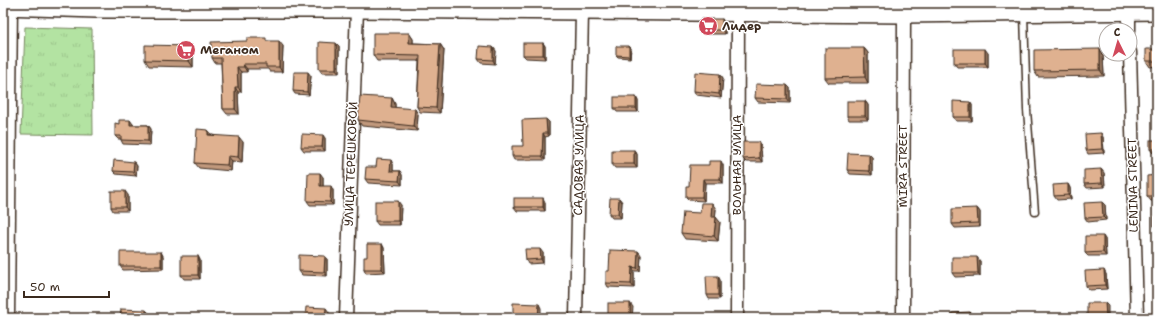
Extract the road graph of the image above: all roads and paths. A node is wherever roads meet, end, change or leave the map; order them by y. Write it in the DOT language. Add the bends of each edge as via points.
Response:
graph roads {
  1 [pos="8,5"];
  2 [pos="96,6"];
  3 [pos="357,9"];
  4 [pos="1129,10"];
  5 [pos="1157,11"];
  6 [pos="582,12"];
  7 [pos="1024,12"];
  8 [pos="738,13"];
  9 [pos="904,14"];
  10 [pos="1130,22"];
  11 [pos="1130,62"];
  12 [pos="6,132"];
  13 [pos="1034,212"];
  14 [pos="8,318"];
  15 [pos="346,318"];
  16 [pos="576,318"];
  17 [pos="737,318"];
  18 [pos="903,318"];
  19 [pos="1137,318"];
  1 -- 2 [label="main road"];
  1 -- 12 [label="street"];
  2 -- 3 [label="main road"];
  3 -- 6 [label="main road"];
  3 -- 15 [label="street, УЛИЦА ТЕРЕШКОВОЙ"];
  4 -- 5 [label="main road"];
  4 -- 7 [label="main road"];
  4 -- 10 [label="street"];
  6 -- 8 [label="main road"];
  6 -- 16 [label="street, САДОВАЯ УЛИЦА"];
  7 -- 9 [label="main road"];
  7 -- 13 [label="lane"];
  8 -- 9 [label="main road"];
  8 -- 17 [label="street, ВОЛЬНАЯ УЛИЦА"];
  9 -- 18 [label="street, MIRA STREET"];
  11 -- 19 [label="street, LENINA STREET"];
  12 -- 14 [label="street"];
}
